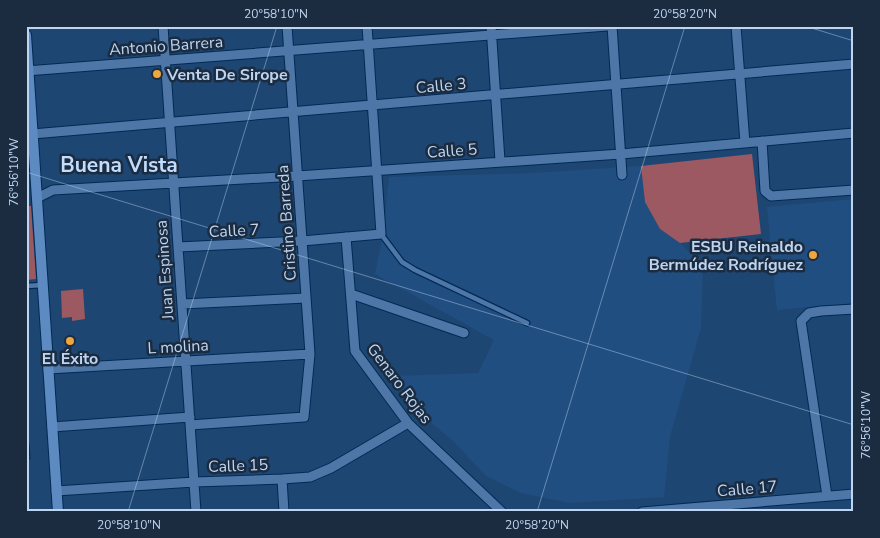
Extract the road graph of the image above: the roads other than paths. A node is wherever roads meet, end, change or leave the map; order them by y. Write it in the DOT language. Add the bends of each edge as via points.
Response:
graph roads {
  1 [pos="163,26"];
  2 [pos="287,26"];
  3 [pos="367,26"];
  4 [pos="607,26"];
  5 [pos="612,26"];
  6 [pos="736,26"];
  7 [pos="491,31"];
  8 [pos="26,35"];
  9 [pos="368,45"];
  10 [pos="289,51"];
  11 [pos="165,60"];
  12 [pos="854,64"];
  13 [pos="27,71"];
  14 [pos="739,74"];
  15 [pos="616,84"];
  16 [pos="496,95"];
  17 [pos="373,106"];
  18 [pos="293,113"];
  19 [pos="169,123"];
  20 [pos="854,133"];
  21 [pos="32,134"];
  22 [pos="762,141"];
  23 [pos="745,143"];
  24 [pos="621,154"];
  25 [pos="500,161"];
  26 [pos="376,170"];
  27 [pos="622,175"];
  28 [pos="297,176"];
  29 [pos="173,183"];
  30 [pos="53,190"];
  31 [pos="854,190"];
  32 [pos="32,192"];
  33 [pos="381,234"];
  34 [pos="346,237"];
  35 [pos="302,241"];
  36 [pos="178,247"];
  37 [pos="26,286"];
  38 [pos="43,286"];
  39 [pos="351,294"];
  40 [pos="306,298"];
  41 [pos="182,304"];
  42 [pos="854,309"];
  43 [pos="527,323"];
  44 [pos="464,333"];
  45 [pos="310,354"];
  46 [pos="186,360"];
  47 [pos="48,369"];
  48 [pos="190,421"];
  49 [pos="408,423"];
  50 [pos="52,427"];
  51 [pos="26,444"];
  52 [pos="27,457"];
  53 [pos="282,479"];
  54 [pos="194,482"];
  55 [pos="56,491"];
  56 [pos="854,494"];
  57 [pos="827,496"];
  58 [pos="58,512"];
  59 [pos="196,512"];
  60 [pos="284,512"];
  61 [pos="502,512"];
  62 [pos="642,512"];
  1 -- 11 [label="street, Juan Espinosa"];
  2 -- 10 [label="street, Cristino Barreda"];
  3 -- 9 [label="street"];
  4 -- 7 [label="street, Antonio Barrera"];
  5 -- 15 [label="street"];
  6 -- 14 [label="street"];
  7 -- 9 [label="street, Antonio Barrera"];
  7 -- 16 [label="street"];
  8 -- 13 [label="main road"];
  9 -- 10 [label="street, Antonio Barrera"];
  9 -- 17 [label="street"];
  10 -- 11 [label="street, Antonio Barrera"];
  10 -- 18 [label="street, Cristino Barreda"];
  11 -- 13 [label="street, Antonio Barrera"];
  11 -- 19 [label="street, Juan Espinosa"];
  12 -- 14 [label="street, Calle 3"];
  13 -- 21 [label="main road"];
  14 -- 15 [label="street, Calle 3"];
  14 -- 23 [label="street"];
  15 -- 16 [label="street, Calle 3"];
  15 -- 24 [label="street"];
  16 -- 17 [label="street, Calle 3"];
  16 -- 25 [label="street"];
  17 -- 18 [label="street, Calle 3"];
  17 -- 26 [label="street"];
  18 -- 19 [label="street, Calle 3"];
  18 -- 28 [label="street, Cristino Barreda"];
  19 -- 21 [label="street, Calle 3"];
  19 -- 29 [label="street, Juan Espinosa"];
  20 -- 22 [label="street, Calle 5"];
  21 -- 32 [label="main road"];
  22 -- 23 [label="street, Calle 5"];
  22 -- 31 [label="street" via="765,191 770,196"];
  23 -- 24 [label="street, Calle 5"];
  24 -- 25 [label="street, Calle 5"];
  24 -- 27 [label="street"];
  25 -- 26 [label="street, Calle 5"];
  26 -- 28 [label="street, Calle 5"];
  26 -- 33 [label="street"];
  28 -- 29 [label="street, Calle 5"];
  28 -- 35 [label="street, Cristino Barreda"];
  29 -- 30 [label="street, Calle 5"];
  29 -- 36 [label="street, Juan Espinosa"];
  30 -- 32 [label="street, Calle 5"];
  30 -- 32 [label="street, Calle 5"];
  32 -- 38 [label="main road"];
  33 -- 34 [label="street, Calle 7"];
  33 -- 43 [label="lane" via="402,262 415,270"];
  34 -- 35 [label="street, Calle 7"];
  34 -- 39 [label="street, Genaro Rojas"];
  35 -- 36 [label="street, Calle 7"];
  35 -- 40 [label="street, Cristino Barreda"];
  36 -- 41 [label="street, Juan Espinosa"];
  37 -- 38 [label="lane"];
  38 -- 47 [label="main road"];
  39 -- 44 [label="street"];
  39 -- 49 [label="street, Genaro Rojas" via="355,351"];
  40 -- 41 [label="street"];
  40 -- 45 [label="street, Cristino Barreda"];
  41 -- 46 [label="street, Juan Espinosa"];
  42 -- 57 [label="street" via="809,313 801,321"];
  45 -- 46 [label="street, L molina"];
  45 -- 48 [label="street, Cristino Barreda" via="304,417"];
  46 -- 47 [label="street, L molina"];
  46 -- 48 [label="street, Juan Espinosa"];
  47 -- 50 [label="main road"];
  48 -- 50 [label="street"];
  48 -- 54 [label="street, Juan Espinosa"];
  49 -- 53 [label="street, Calle 15" via="331,468 310,477"];
  49 -- 61 [label="street, Genaro Rojas"];
  50 -- 55 [label="main road"];
  51 -- 52 [label="lane"];
  53 -- 54 [label="street, Calle 15"];
  53 -- 60 [label="street"];
  54 -- 55 [label="street, Calle 15"];
  54 -- 59 [label="street, Juan Espinosa"];
  55 -- 58 [label="main road"];
  56 -- 57 [label="street, Calle 17"];
  57 -- 62 [label="street, Calle 17"];
}
